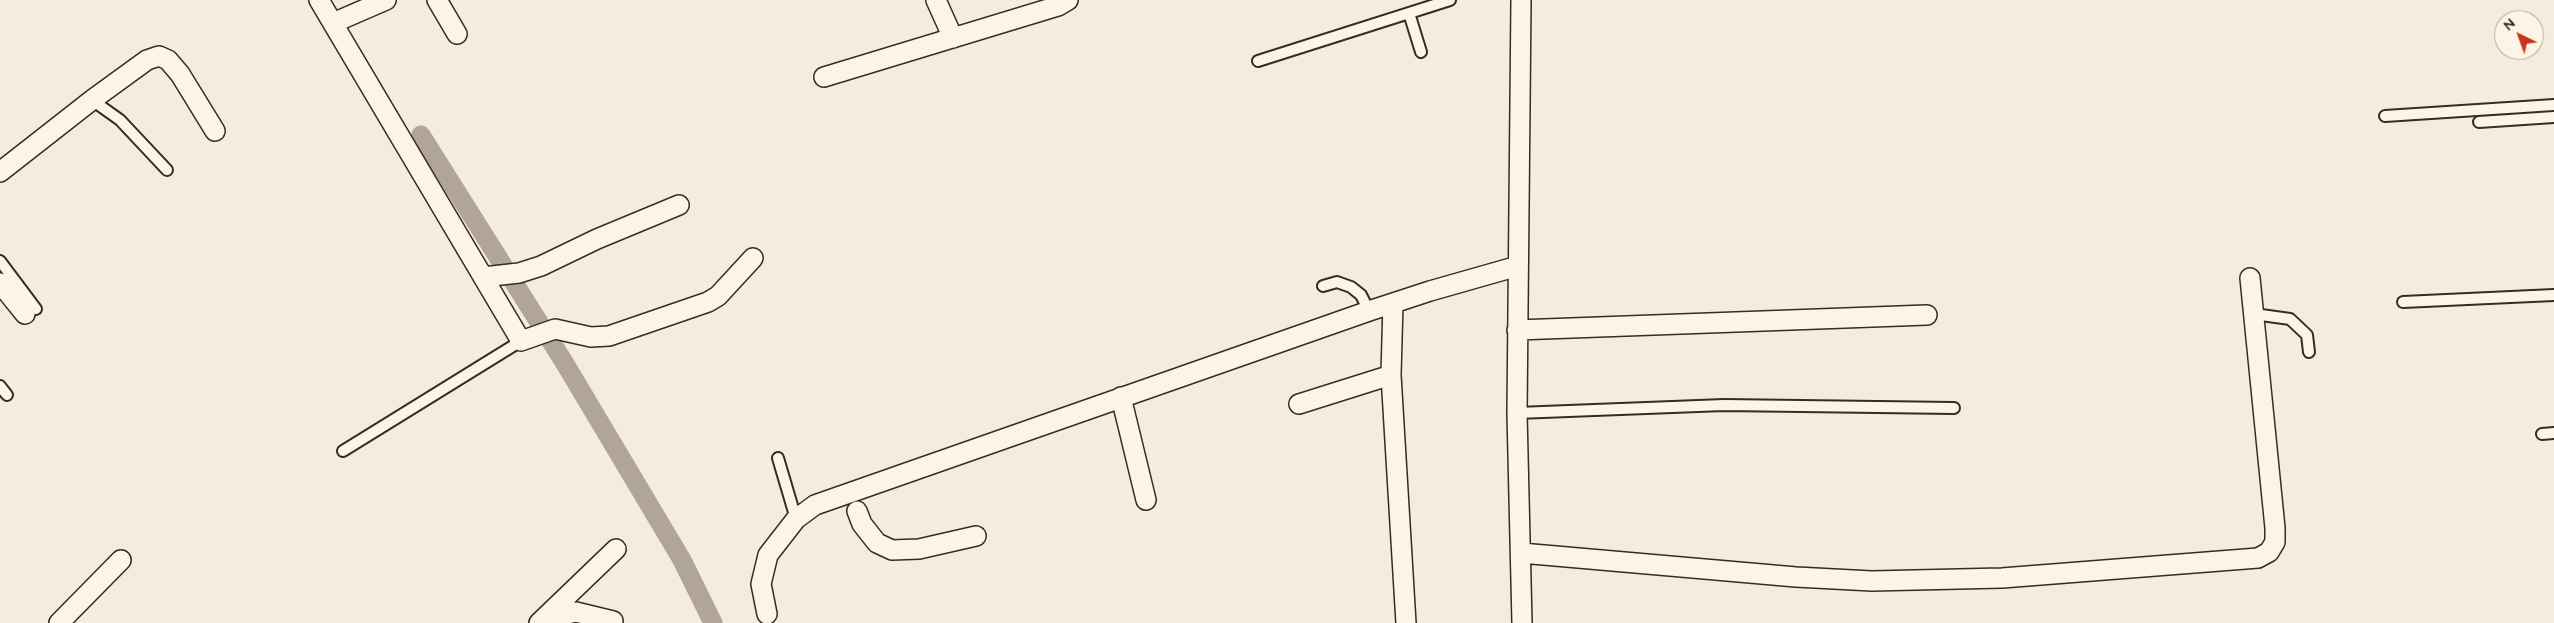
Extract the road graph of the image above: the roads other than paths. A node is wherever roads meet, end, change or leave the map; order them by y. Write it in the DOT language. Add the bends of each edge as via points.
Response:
graph roads {
  1 [pos="319,0"];
  2 [pos="386,0"];
  3 [pos="437,0"];
  4 [pos="936,0"];
  5 [pos="1068,0"];
  6 [pos="1450,0"];
  7 [pos="1521,0"];
  8 [pos="1409,13"];
  9 [pos="334,23"];
  10 [pos="458,34"];
  11 [pos="953,38"];
  12 [pos="1421,52"];
  13 [pos="1258,61"];
  14 [pos="824,77"];
  15 [pos="92,100"];
  16 [pos="2554,105"];
  17 [pos="2385,116"];
  18 [pos="2554,118"];
  19 [pos="2479,122"];
  20 [pos="215,130"];
  21 [pos="167,170"];
  22 [pos="0,172"];
  23 [pos="680,205"];
  24 [pos="753,258"];
  25 [pos="0,261"];
  26 [pos="1518,266"];
  27 [pos="488,276"];
  28 [pos="2250,278"];
  29 [pos="0,283"];
  30 [pos="1323,286"];
  31 [pos="2554,295"];
  32 [pos="2403,302"];
  33 [pos="1393,303"];
  34 [pos="1369,311"];
  35 [pos="30,312"];
  36 [pos="2254,314"];
  37 [pos="1927,315"];
  38 [pos="1517,330"];
  39 [pos="526,339"];
  40 [pos="2309,352"];
  41 [pos="1391,375"];
  42 [pos="0,386"];
  43 [pos="7,395"];
  44 [pos="1121,397"];
  45 [pos="1299,404"];
  46 [pos="1954,408"];
  47 [pos="1517,413"];
  48 [pos="2554,433"];
  49 [pos="2542,434"];
  50 [pos="343,450"];
  51 [pos="778,458"];
  52 [pos="1146,500"];
  53 [pos="855,501"];
  54 [pos="796,519"];
  55 [pos="976,536"];
  56 [pos="616,549"];
  57 [pos="1521,553"];
  58 [pos="122,560"];
  59 [pos="767,614"];
  60 [pos="541,621"];
  61 [pos="613,621"];
  62 [pos="59,623"];
  63 [pos="1406,623"];
  64 [pos="1522,623"];
  1 -- 9 [label="street"];
  2 -- 9 [label="street"];
  3 -- 10 [label="street"];
  4 -- 11 [label="street"];
  5 -- 11 [label="street" via="1058,6"];
  6 -- 8 [label="lane"];
  7 -- 26 [label="street"];
  8 -- 12 [label="lane"];
  8 -- 13 [label="lane"];
  9 -- 27 [label="street"];
  11 -- 14 [label="street"];
  15 -- 20 [label="street" via="147,60 159,56 168,60 180,74"];
  15 -- 21 [label="lane" via="120,120"];
  15 -- 22 [label="street"];
  16 -- 17 [label="lane"];
  18 -- 19 [label="lane"];
  23 -- 27 [label="street" via="541,266 519,273"];
  24 -- 39 [label="street" via="724,290 708,302 609,336 591,337 554,329"];
  25 -- 35 [label="lane"];
  26 -- 33 [label="street"];
  26 -- 38 [label="street"];
  27 -- 39 [label="street"];
  28 -- 36 [label="street"];
  29 -- 35 [label="street"];
  30 -- 34 [label="lane" via="1338,282 1351,287 1361,295"];
  31 -- 32 [label="lane"];
  33 -- 34 [label="street"];
  33 -- 41 [label="street"];
  34 -- 44 [label="street"];
  36 -- 40 [label="lane" via="2290,319 2307,335"];
  36 -- 57 [label="street" via="2275,528 2275,542 2269,552 2258,558 2002,578 1872,580 1796,577"];
  37 -- 38 [label="street"];
  38 -- 47 [label="street"];
  39 -- 50 [label="lane"];
  41 -- 45 [label="street"];
  41 -- 63 [label="street"];
  42 -- 43 [label="lane"];
  44 -- 52 [label="street"];
  44 -- 53 [label="street"];
  46 -- 47 [label="lane" via="1724,406"];
  47 -- 57 [label="street"];
  48 -- 49 [label="lane"];
  51 -- 54 [label="lane"];
  53 -- 54 [label="street" via="815,505"];
  53 -- 55 [label="street" via="862,524 877,543 892,550 919,549"];
  54 -- 59 [label="street" via="768,555 762,584"];
  56 -- 60 [label="street"];
  57 -- 64 [label="street"];
  58 -- 62 [label="street"];
  60 -- 61 [label="street" via="576,612"];
}
